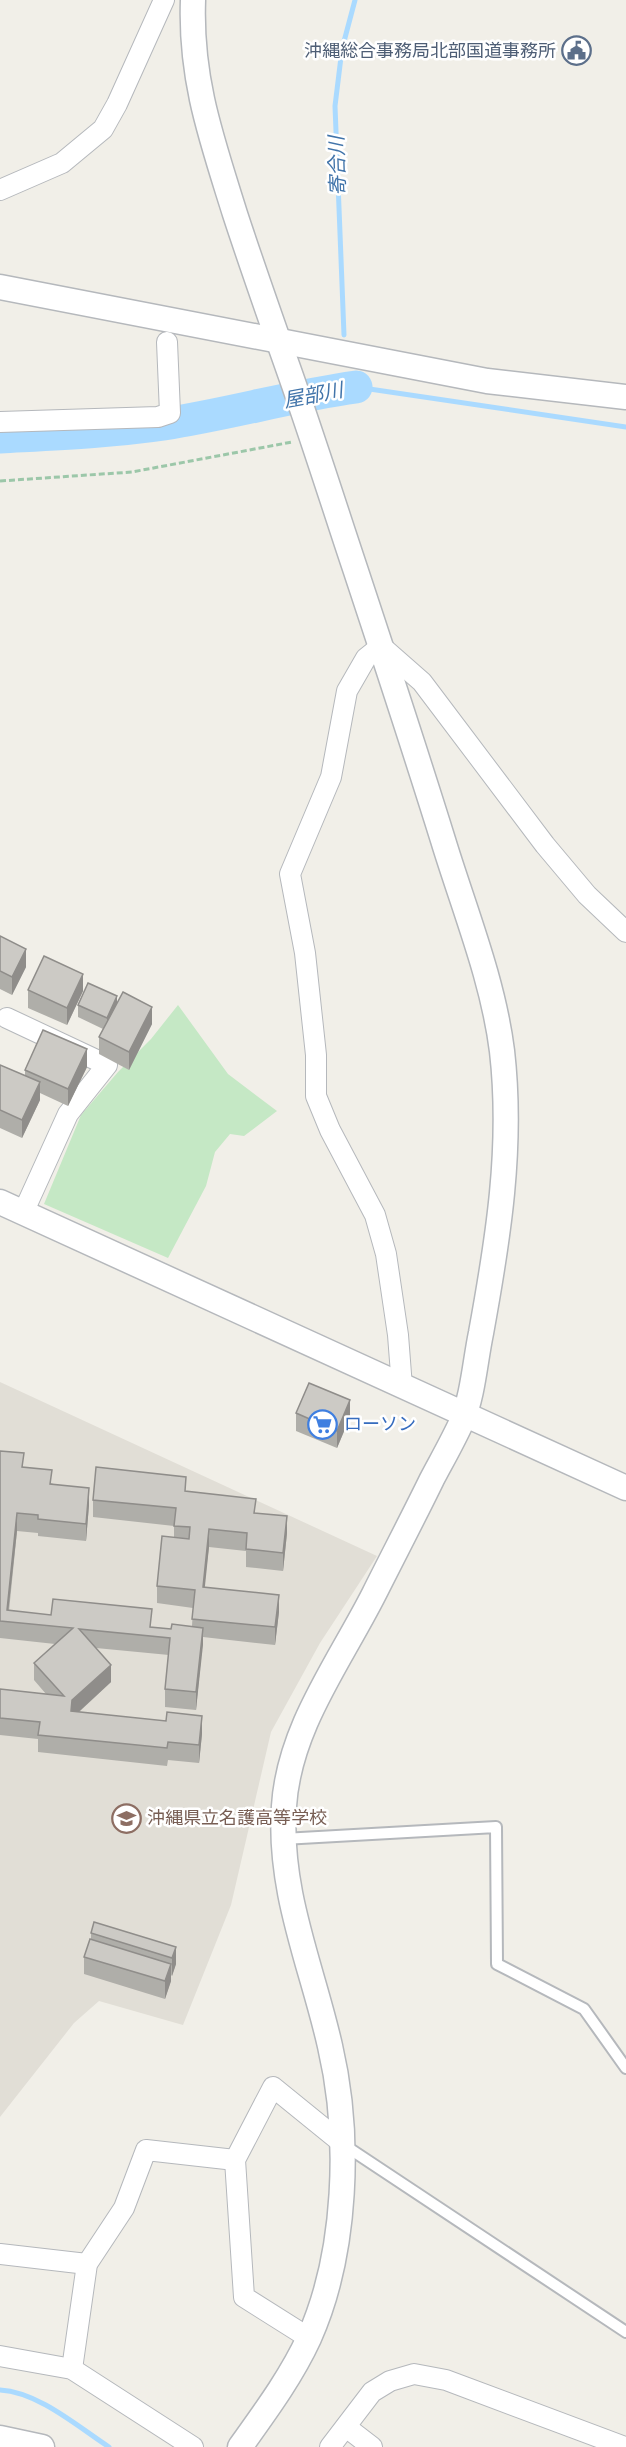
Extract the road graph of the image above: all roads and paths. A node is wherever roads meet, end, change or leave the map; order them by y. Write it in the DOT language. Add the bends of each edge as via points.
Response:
graph roads {
  1 [pos="164,0"];
  2 [pos="193,0"];
  3 [pos="0,190"];
  4 [pos="0,287"];
  5 [pos="167,342"];
  6 [pos="278,342"];
  7 [pos="626,397"];
  8 [pos="0,422"];
  9 [pos="311,437"];
  10 [pos="0,481"];
  11 [pos="381,646"];
  12 [pos="626,932"];
  13 [pos="7,1018"];
  14 [pos="0,1202"];
  15 [pos="23,1213"];
  16 [pos="402,1387"];
  17 [pos="465,1415"];
  18 [pos="626,1488"];
  19 [pos="283,1839"];
  20 [pos="626,2068"];
  21 [pos="342,2144"];
  22 [pos="235,2160"];
  23 [pos="0,2254"];
  24 [pos="87,2264"];
  25 [pos="626,2332"];
  26 [pos="309,2338"];
  27 [pos="0,2356"];
  28 [pos="72,2369"];
  29 [pos="346,2427"];
  30 [pos="0,2438"];
  31 [pos="42,2447"];
  32 [pos="193,2447"];
  33 [pos="240,2447"];
  34 [pos="330,2447"];
  35 [pos="372,2447"];
  36 [pos="625,2447"];
  1 -- 3 [label="street" via="103,129 62,163"];
  2 -- 6 [label="street" via="196,76 205,121"];
  4 -- 6 [label="street"];
  5 -- 8 [label="street" via="170,412 158,417"];
  6 -- 7 [label="street" via="487,381"];
  6 -- 9 [label="street"];
  9 -- 10 [label="path" via="132,472"];
  9 -- 11 [label="street"];
  11 -- 12 [label="street" via="422,682 545,845 587,895"];
  11 -- 16 [label="street" via="366,658 347,691 332,777 290,874 306,964 316,1055 316,1096 375,1215 398,1335"];
  11 -- 17 [label="street" via="491,995 501,1047 506,1096 506,1172 494,1263"];
  13 -- 15 [label="street" via="107,1065 68,1114"];
  14 -- 15 [label="street"];
  15 -- 16 [label="street"];
  16 -- 17 [label="street"];
  17 -- 18 [label="street"];
  17 -- 19 [label="street" via="307,1718 289,1766"];
  19 -- 20 [label="lane" via="496,1827 497,1964 584,2009"];
  19 -- 21 [label="street" via="291,1902 330,2044"];
  21 -- 22 [label="street" via="273,2087"];
  21 -- 25 [label="lane"];
  21 -- 26 [label="street" via="337,2249"];
  22 -- 24 [label="street" via="146,2150 124,2208"];
  22 -- 26 [label="street" via="244,2297"];
  23 -- 24 [label="street"];
  24 -- 28 [label="street"];
  26 -- 33 [label="street"];
  27 -- 28 [label="street"];
  28 -- 32 [label="street"];
  29 -- 34 [label="street"];
  29 -- 35 [label="street"];
  29 -- 36 [label="street" via="372,2392 390,2381 414,2374 446,2380"];
  30 -- 31 [label="street"];
}
